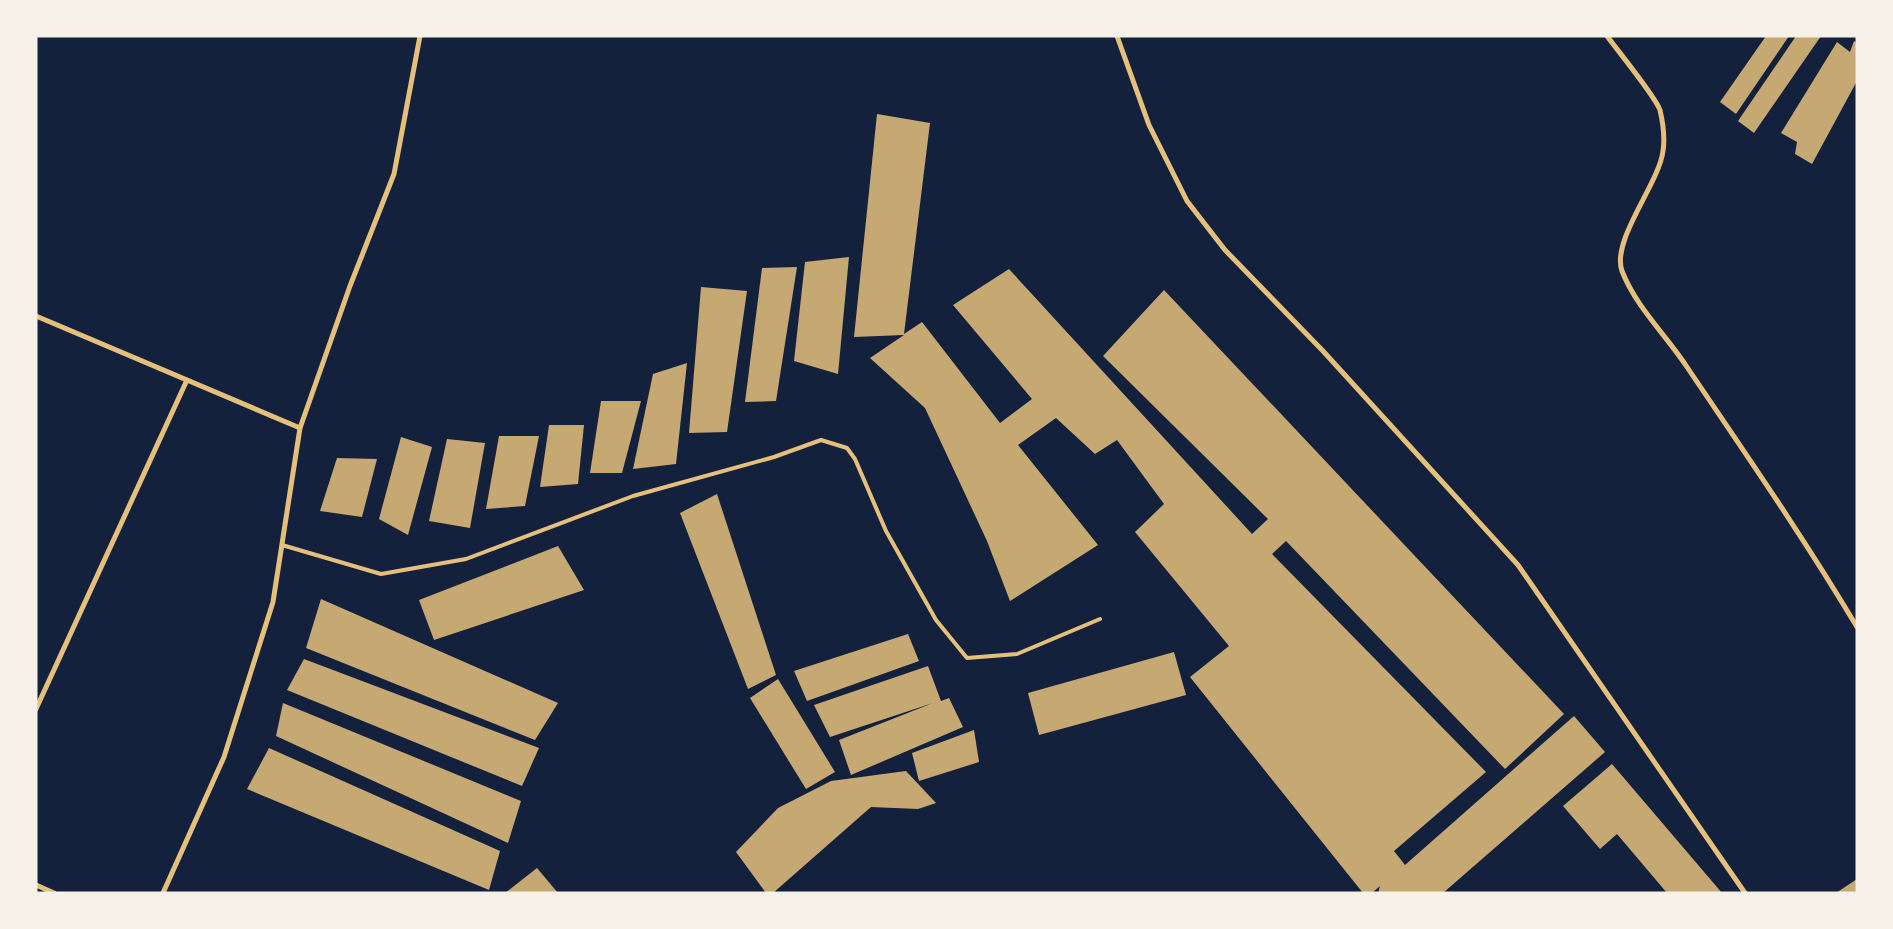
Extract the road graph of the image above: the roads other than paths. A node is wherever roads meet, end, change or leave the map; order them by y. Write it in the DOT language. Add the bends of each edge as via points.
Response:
graph roads {
  1 [pos="420,36"];
  2 [pos="1117,36"];
  3 [pos="1607,36"];
  4 [pos="36,316"];
  5 [pos="187,380"];
  6 [pos="300,428"];
  7 [pos="282,545"];
  8 [pos="1100,619"];
  9 [pos="1857,627"];
  10 [pos="36,709"];
  11 [pos="36,884"];
  12 [pos="54,893"];
  13 [pos="163,893"];
  14 [pos="1745,893"];
  1 -- 6 [label="street" via="394,174"];
  2 -- 14 [label="street" via="1149,125 1186,201 1225,250 1323,351 1518,566"];
  3 -- 9 [label="street" via="1659,108 1664,131 1663,153 1642,204 1624,236 1621,268 1635,298 1678,354"];
  4 -- 5 [label="street"];
  5 -- 6 [label="street"];
  5 -- 10 [label="street"];
  6 -- 7 [label="street"];
  7 -- 8 [label="lane" via="381,574 466,559 633,496 774,457 821,440 847,448 855,459 886,531 931,612 967,658 1017,654"];
  7 -- 13 [label="street" via="273,602 224,757"];
  11 -- 12 [label="street"];
}
